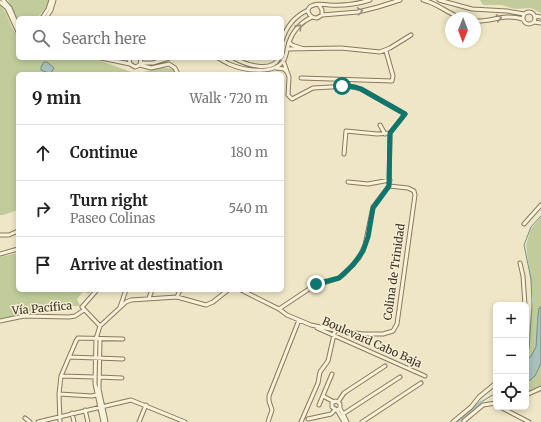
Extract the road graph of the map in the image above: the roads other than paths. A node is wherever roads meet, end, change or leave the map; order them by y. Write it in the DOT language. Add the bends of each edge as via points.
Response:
graph roads {
  1 [pos="3,0"];
  2 [pos="51,0"];
  3 [pos="54,0"];
  4 [pos="370,0"];
  5 [pos="400,0"];
  6 [pos="423,0"];
  7 [pos="439,0"];
  8 [pos="0,2"];
  9 [pos="319,5"];
  10 [pos="308,10"];
  11 [pos="448,12"];
  12 [pos="524,14"];
  13 [pos="322,15"];
  14 [pos="43,16"];
  15 [pos="47,16"];
  16 [pos="535,16"];
  17 [pos="541,17"];
  18 [pos="312,18"];
  19 [pos="523,18"];
  20 [pos="481,20"];
  21 [pos="16,22"];
  22 [pos="534,22"];
  23 [pos="541,23"];
  24 [pos="16,28"];
  25 [pos="284,34"];
  26 [pos="411,35"];
  27 [pos="289,42"];
  28 [pos="287,50"];
  29 [pos="305,50"];
  30 [pos="386,50"];
  31 [pos="284,58"];
  32 [pos="111,60"];
  33 [pos="129,60"];
  34 [pos="141,60"];
  35 [pos="163,60"];
  36 [pos="221,60"];
  37 [pos="238,60"];
  38 [pos="278,60"];
  39 [pos="283,60"];
  40 [pos="130,64"];
  41 [pos="141,64"];
  42 [pos="274,69"];
  43 [pos="177,72"];
  44 [pos="288,73"];
  45 [pos="301,78"];
  46 [pos="380,125"];
  47 [pos="390,133"];
  48 [pos="385,134"];
  49 [pos="344,154"];
  50 [pos="390,180"];
  51 [pos="348,182"];
  52 [pos="389,186"];
  53 [pos="541,205"];
  54 [pos="524,224"];
  55 [pos="16,232"];
  56 [pos="0,236"];
  57 [pos="16,250"];
  58 [pos="0,254"];
  59 [pos="520,263"];
  60 [pos="95,292"];
  61 [pos="125,292"];
  62 [pos="151,292"];
  63 [pos="179,292"];
  64 [pos="226,292"];
  65 [pos="245,292"];
  66 [pos="177,297"];
  67 [pos="149,298"];
  68 [pos="525,302"];
  69 [pos="119,308"];
  70 [pos="279,309"];
  71 [pos="84,310"];
  72 [pos="300,320"];
  73 [pos="0,321"];
  74 [pos="311,325"];
  75 [pos="100,326"];
  76 [pos="335,330"];
  77 [pos="370,334"];
  78 [pos="334,336"];
  79 [pos="98,339"];
  80 [pos="123,339"];
  81 [pos="69,357"];
  82 [pos="97,358"];
  83 [pos="123,358"];
  84 [pos="385,366"];
  85 [pos="332,374"];
  86 [pos="61,376"];
  87 [pos="425,376"];
  88 [pos="97,377"];
  89 [pos="400,377"];
  90 [pos="122,378"];
  91 [pos="421,383"];
  92 [pos="493,386"];
  93 [pos="541,388"];
  94 [pos="59,394"];
  95 [pos="529,394"];
  96 [pos="96,395"];
  97 [pos="323,396"];
  98 [pos="334,402"];
  99 [pos="338,402"];
  100 [pos="493,403"];
  101 [pos="146,405"];
  102 [pos="319,405"];
  103 [pos="101,406"];
  104 [pos="337,409"];
  105 [pos="85,410"];
  106 [pos="506,410"];
  107 [pos="72,413"];
  108 [pos="343,414"];
  109 [pos="59,417"];
  110 [pos="25,418"];
  111 [pos="308,419"];
  112 [pos="462,419"];
  113 [pos="44,421"];
  114 [pos="30,422"];
  115 [pos="38,422"];
  116 [pos="60,422"];
  117 [pos="74,422"];
  118 [pos="88,422"];
  119 [pos="103,422"];
  120 [pos="106,422"];
  121 [pos="139,422"];
  122 [pos="185,422"];
  123 [pos="268,422"];
  124 [pos="301,422"];
  125 [pos="344,422"];
  126 [pos="347,422"];
  127 [pos="362,422"];
  128 [pos="452,422"];
  129 [pos="529,422"];
  1 -- 21 [label="street" via="10,8"];
  2 -- 14 [label="street"];
  3 -- 15 [label="street"];
  4 -- 9 [label="street" via="346,5"];
  13 -- 5 [label="street, one-way" via="358,12"];
  6 -- 11 [label="street"];
  7 -- 12 [label="street" via="472,9"];
  8 -- 24 [label="street" via="7,8"];
  9 -- 10 [label="street" via="313,4"];
  9 -- 13 [label="street"];
  10 -- 18 [label="street"];
  10 -- 25 [label="street" via="292,21"];
  12 -- 16 [label="street" via="530,12"];
  12 -- 19 [label="street"];
  13 -- 18 [label="street"];
  16 -- 17 [label="street"];
  16 -- 22 [label="street"];
  27 -- 18 [label="street, one-way" via="298,27"];
  20 -- 19 [label="street, one-way" via="506,16"];
  19 -- 22 [label="street" via="526,23"];
  22 -- 23 [label="street"];
  26 -- 30 [label="street"];
  27 -- 28 [label="street"];
  27 -- 29 [label="street"];
  28 -- 29 [label="street"];
  28 -- 31 [label="street"];
  29 -- 30 [label="street" via="341,48 377,53"];
  30 -- 45 [label="street" via="392,81"];
  32 -- 40 [label="street"];
  33 -- 40 [label="street"];
  34 -- 41 [label="street"];
  35 -- 41 [label="street"];
  36 -- 42 [label="street" via="243,68"];
  37 -- 38 [label="street" via="246,64 268,67"];
  39 -- 42 [label="street"];
  39 -- 44 [label="street"];
  40 -- 41 [label="street" via="135,67"];
  41 -- 43 [label="street" via="151,68 169,64"];
  42 -- 44 [label="street" via="284,69"];
  44 -- 47 [label="street" via="288,92 292,99 313,88 349,86 361,89 405,114"];
  46 -- 48 [label="street"];
  47 -- 48 [label="street"];
  47 -- 50 [label="street"];
  48 -- 49 [label="street" via="346,131"];
  50 -- 51 [label="street" via="368,184"];
  50 -- 52 [label="street"];
  52 -- 70 [label="street" via="373,208 365,245 353,265 339,278 312,286"];
  52 -- 77 [label="street, Colina de Trinidad" via="408,188 414,191 415,196 397,324 394,330 387,334"];
  53 -- 54 [label="street"];
  55 -- 56 [label="street"];
  57 -- 58 [label="street"];
  59 -- 68 [label="street" via="524,276"];
  60 -- 71 [label="street" via="82,306"];
  61 -- 69 [label="street"];
  62 -- 67 [label="street"];
  63 -- 66 [label="street"];
  64 -- 66 [label="street" via="206,305"];
  65 -- 70 [label="street, Boulevard Cabo Baja"];
  66 -- 67 [label="street"];
  67 -- 69 [label="street" via="131,300"];
  69 -- 75 [label="street"];
  70 -- 72 [label="street, Boulevard Cabo Baja"];
  71 -- 73 [label="street, Vía Pacífica" via="69,317 24,316"];
  71 -- 75 [label="street"];
  72 -- 74 [label="street, Boulevard Cabo Baja"];
  72 -- 123 [label="street" via="269,396 272,410"];
  74 -- 76 [label="street, Boulevard Cabo Baja"];
  74 -- 78 [label="street, Boulevard Cabo Baja"];
  75 -- 79 [label="street"];
  76 -- 77 [label="street, Boulevard Cabo Baja"];
  76 -- 78 [label="street"];
  78 -- 87 [label="street, Boulevard Cabo Baja"];
  78 -- 124 [label="street" via="328,361 320,372 318,383"];
  79 -- 80 [label="street"];
  79 -- 81 [label="street" via="78,338"];
  79 -- 82 [label="street"];
  81 -- 82 [label="street"];
  81 -- 86 [label="street"];
  82 -- 83 [label="street"];
  82 -- 88 [label="street"];
  84 -- 99 [label="street" via="344,393"];
  85 -- 97 [label="street"];
  86 -- 88 [label="street"];
  86 -- 94 [label="street"];
  88 -- 90 [label="street"];
  88 -- 96 [label="street"];
  88 -- 103 [label="street"];
  89 -- 108 [label="street"];
  91 -- 127 [label="street"];
  92 -- 112 [label="street"];
  93 -- 95 [label="street"];
  94 -- 96 [label="street"];
  94 -- 109 [label="street"];
  96 -- 103 [label="street"];
  97 -- 98 [label="street"];
  97 -- 102 [label="street"];
  98 -- 99 [label="street"];
  98 -- 104 [label="street" via="332,405"];
  99 -- 104 [label="street" via="340,404"];
  100 -- 112 [label="street" via="483,405"];
  101 -- 103 [label="street" via="131,400"];
  101 -- 121 [label="street"];
  101 -- 122 [label="street"];
  103 -- 105 [label="street"];
  103 -- 119 [label="street"];
  103 -- 120 [label="street"];
  104 -- 108 [label="street"];
  104 -- 111 [label="street" via="331,414"];
  104 -- 125 [label="street"];
  105 -- 107 [label="street"];
  105 -- 118 [label="street"];
  106 -- 129 [label="street"];
  107 -- 109 [label="street"];
  107 -- 117 [label="street"];
  108 -- 126 [label="street"];
  109 -- 113 [label="street"];
  109 -- 116 [label="street"];
  110 -- 114 [label="street"];
  112 -- 128 [label="street"];
  113 -- 115 [label="street"];
}
